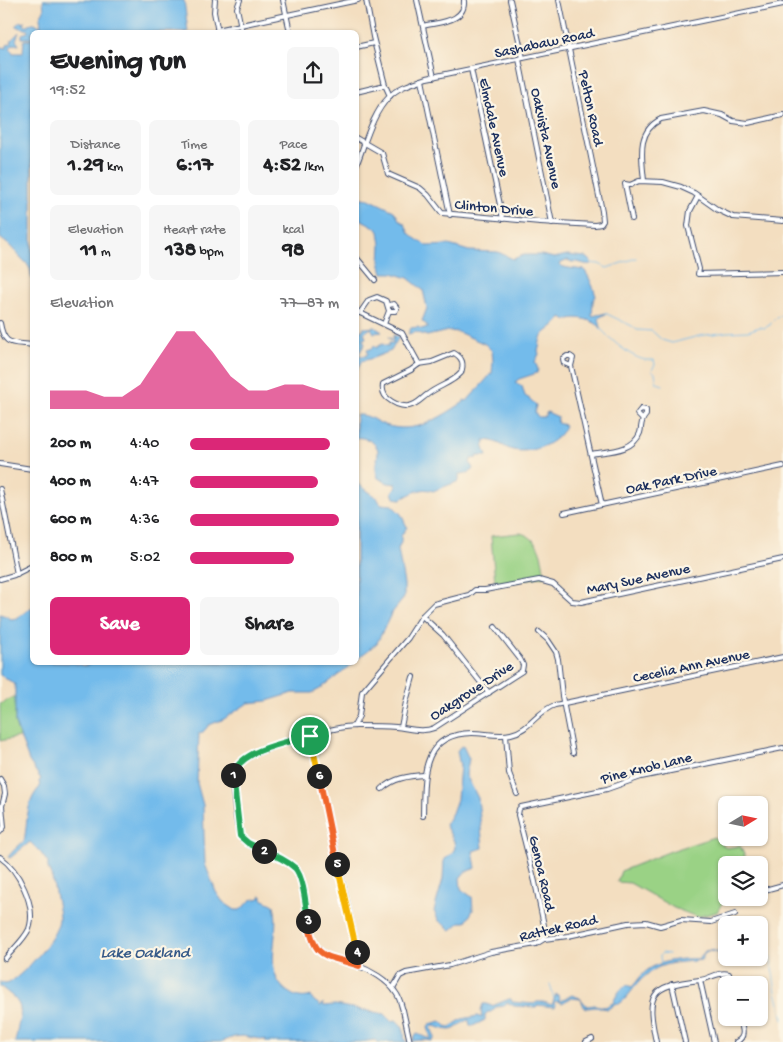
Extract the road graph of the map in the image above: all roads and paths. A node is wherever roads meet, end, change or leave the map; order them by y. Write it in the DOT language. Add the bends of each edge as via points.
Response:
graph roads {
  1 [pos="215,0"];
  2 [pos="240,0"];
  3 [pos="283,0"];
  4 [pos="358,0"];
  5 [pos="366,0"];
  6 [pos="417,0"];
  7 [pos="464,0"];
  8 [pos="510,0"];
  9 [pos="558,0"];
  10 [pos="783,4"];
  11 [pos="287,16"];
  12 [pos="240,25"];
  13 [pos="423,26"];
  14 [pos="217,30"];
  15 [pos="224,30"];
  16 [pos="241,30"];
  17 [pos="290,30"];
  18 [pos="374,43"];
  19 [pos="359,46"];
  20 [pos="569,49"];
  21 [pos="521,59"];
  22 [pos="471,69"];
  23 [pos="434,77"];
  24 [pos="422,80"];
  25 [pos="385,85"];
  26 [pos="359,91"];
  27 [pos="390,96"];
  28 [pos="783,114"];
  29 [pos="359,140"];
  30 [pos="365,143"];
  31 [pos="359,158"];
  32 [pos="644,181"];
  33 [pos="698,196"];
  34 [pos="450,215"];
  35 [pos="503,219"];
  36 [pos="632,219"];
  37 [pos="603,220"];
  38 [pos="783,221"];
  39 [pos="552,222"];
  40 [pos="359,261"];
  41 [pos="783,272"];
  42 [pos="375,280"];
  43 [pos="389,305"];
  44 [pos="359,311"];
  45 [pos="389,311"];
  46 [pos="359,312"];
  47 [pos="0,323"];
  48 [pos="384,324"];
  49 [pos="30,345"];
  50 [pos="419,364"];
  51 [pos="571,366"];
  52 [pos="642,419"];
  53 [pos="591,454"];
  54 [pos="0,464"];
  55 [pos="783,466"];
  56 [pos="30,469"];
  57 [pos="0,489"];
  58 [pos="602,505"];
  59 [pos="564,513"];
  60 [pos="783,559"];
  61 [pos="30,567"];
  62 [pos="16,574"];
  63 [pos="0,579"];
  64 [pos="422,616"];
  65 [pos="495,627"];
  66 [pos="539,632"];
  67 [pos="783,657"];
  68 [pos="412,677"];
  69 [pos="489,693"];
  70 [pos="563,703"];
  71 [pos="354,726"];
  72 [pos="401,728"];
  73 [pos="506,735"];
  74 [pos="310,736"];
  75 [pos="783,748"];
  76 [pos="573,753"];
  77 [pos="424,774"];
  78 [pos="0,779"];
  79 [pos="382,789"];
  80 [pos="517,794"];
  81 [pos="518,812"];
  82 [pos="422,816"];
  83 [pos="0,832"];
  84 [pos="0,856"];
  85 [pos="783,885"];
  86 [pos="768,889"];
  87 [pos="735,914"];
  88 [pos="544,939"];
  89 [pos="5,959"];
  90 [pos="359,966"];
  91 [pos="729,976"];
  92 [pos="700,980"];
  93 [pos="397,982"];
  94 [pos="672,984"];
  95 [pos="393,988"];
  96 [pos="403,1011"];
  97 [pos="742,1026"];
  98 [pos="592,1039"];
  99 [pos="410,1042"];
  100 [pos="586,1042"];
  101 [pos="656,1042"];
  102 [pos="685,1042"];
  103 [pos="714,1042"];
  104 [pos="736,1042"];
  1 -- 14 [label="street"];
  2 -- 12 [label="street" via="237,8"];
  3 -- 11 [label="street"];
  4 -- 11 [label="street"];
  5 -- 18 [label="street"];
  6 -- 13 [label="street"];
  7 -- 13 [label="street" via="463,11 457,17"];
  8 -- 21 [label="street, Oakvista Avenue"];
  9 -- 20 [label="street, Pelton Road"];
  10 -- 20 [label="street, Sashabaw Road"];
  11 -- 12 [label="street"];
  11 -- 17 [label="street"];
  12 -- 15 [label="street"];
  12 -- 16 [label="street"];
  13 -- 23 [label="street"];
  18 -- 19 [label="street"];
  18 -- 25 [label="street"];
  20 -- 21 [label="street, Sashabaw Road"];
  20 -- 37 [label="street, Pelton Road"];
  21 -- 22 [label="street, Sashabaw Road"];
  21 -- 39 [label="street, Oakvista Avenue"];
  22 -- 23 [label="street, Sashabaw Road"];
  22 -- 35 [label="street, Elmdale Avenue"];
  23 -- 24 [label="street, Sashabaw Road"];
  24 -- 27 [label="street, Sashabaw Road" via="406,85"];
  24 -- 34 [label="street"];
  25 -- 26 [label="street"];
  25 -- 27 [label="street"];
  27 -- 30 [label="street, Sashabaw Road" via="377,114"];
  28 -- 32 [label="street" via="748,123 704,111 661,119 650,127 642,142"];
  29 -- 30 [label="street, Clinton Drive"];
  30 -- 31 [label="street, Sashabaw Road"];
  30 -- 34 [label="street, Clinton Drive" via="382,154 388,174 420,188 442,213"];
  32 -- 33 [label="street" via="672,184"];
  32 -- 36 [label="street" via="625,184"];
  33 -- 38 [label="street" via="733,217"];
  33 -- 41 [label="street" via="690,211 688,226 698,274"];
  34 -- 35 [label="street, Clinton Drive"];
  35 -- 39 [label="street, Clinton Drive"];
  37 -- 39 [label="street, Clinton Drive" via="595,225"];
  40 -- 42 [label="street"];
  43 -- 44 [label="street" via="377,297 369,300"];
  43 -- 45 [label="street"];
  43 -- 45 [label="street" via="394,304 397,308"];
  45 -- 48 [label="street"];
  46 -- 48 [label="street"];
  47 -- 49 [label="street" via="8,341"];
  48 -- 50 [label="street" via="402,333"];
  50 -- 50 [label="street" via="383,384 382,390 389,400 400,405 415,404 458,376 463,365 460,356 454,353"];
  51 -- 53 [label="street"];
  52 -- 53 [label="street" via="639,436 632,444"];
  53 -- 58 [label="street"];
  54 -- 56 [label="street"];
  55 -- 58 [label="street, Oak Park Drive"];
  57 -- 62 [label="street"];
  58 -- 59 [label="street, Oak Park Drive"];
  60 -- 64 [label="street, Mary Sue Avenue" via="581,602 572,602 553,584 539,580 475,590 469,595 434,604"];
  61 -- 62 [label="street"];
  62 -- 63 [label="street"];
  64 -- 69 [label="street" via="443,635"];
  64 -- 71 [label="street" via="408,638 362,692 359,716"];
  65 -- 69 [label="street, Oakgrove Drive" via="524,668"];
  66 -- 70 [label="street" via="556,652"];
  67 -- 70 [label="street, Cecelia Ann Avenue"];
  68 -- 72 [label="street"];
  69 -- 72 [label="street, Oakgrove Drive" via="430,730"];
  70 -- 73 [label="street, Cecelia Ann Avenue" via="548,707 524,729"];
  70 -- 76 [label="street"];
  71 -- 72 [label="street, Oakgrove Drive"];
  71 -- 74 [label="street, Oakgrove Drive"];
  73 -- 77 [label="street" via="474,733 444,739 427,762"];
  73 -- 80 [label="street" via="509,773"];
  74 -- 90 [label="street"];
  74 -- 90 [label="street, Oakgrove Drive" via="268,748 240,762 232,780 240,836 297,871 309,928 317,949 327,957"];
  75 -- 81 [label="street, Pine Knob Lane" via="629,780 607,789 524,806"];
  77 -- 79 [label="street" via="408,776"];
  77 -- 82 [label="street"];
  78 -- 83 [label="street" via="5,794 2,806 4,827"];
  81 -- 88 [label="street, Genoa Road" via="545,930"];
  84 -- 89 [label="street" via="19,878 30,912 26,934"];
  85 -- 86 [label="street"];
  87 -- 88 [label="street, Rattek Road" via="711,922 682,920 660,926 646,922 628,923"];
  88 -- 93 [label="street, Rattek Road" via="536,944 406,973"];
  90 -- 95 [label="street"];
  91 -- 92 [label="street" via="728,973"];
  92 -- 94 [label="street"];
  92 -- 103 [label="street"];
  93 -- 95 [label="street, Rattek Road"];
  93 -- 96 [label="street"];
  94 -- 101 [label="street" via="655,994 650,1009"];
  94 -- 102 [label="street"];
  95 -- 96 [label="street"];
  96 -- 99 [label="street"];
  97 -- 104 [label="street" via="742,1038"];
  98 -- 100 [label="street"];
}
